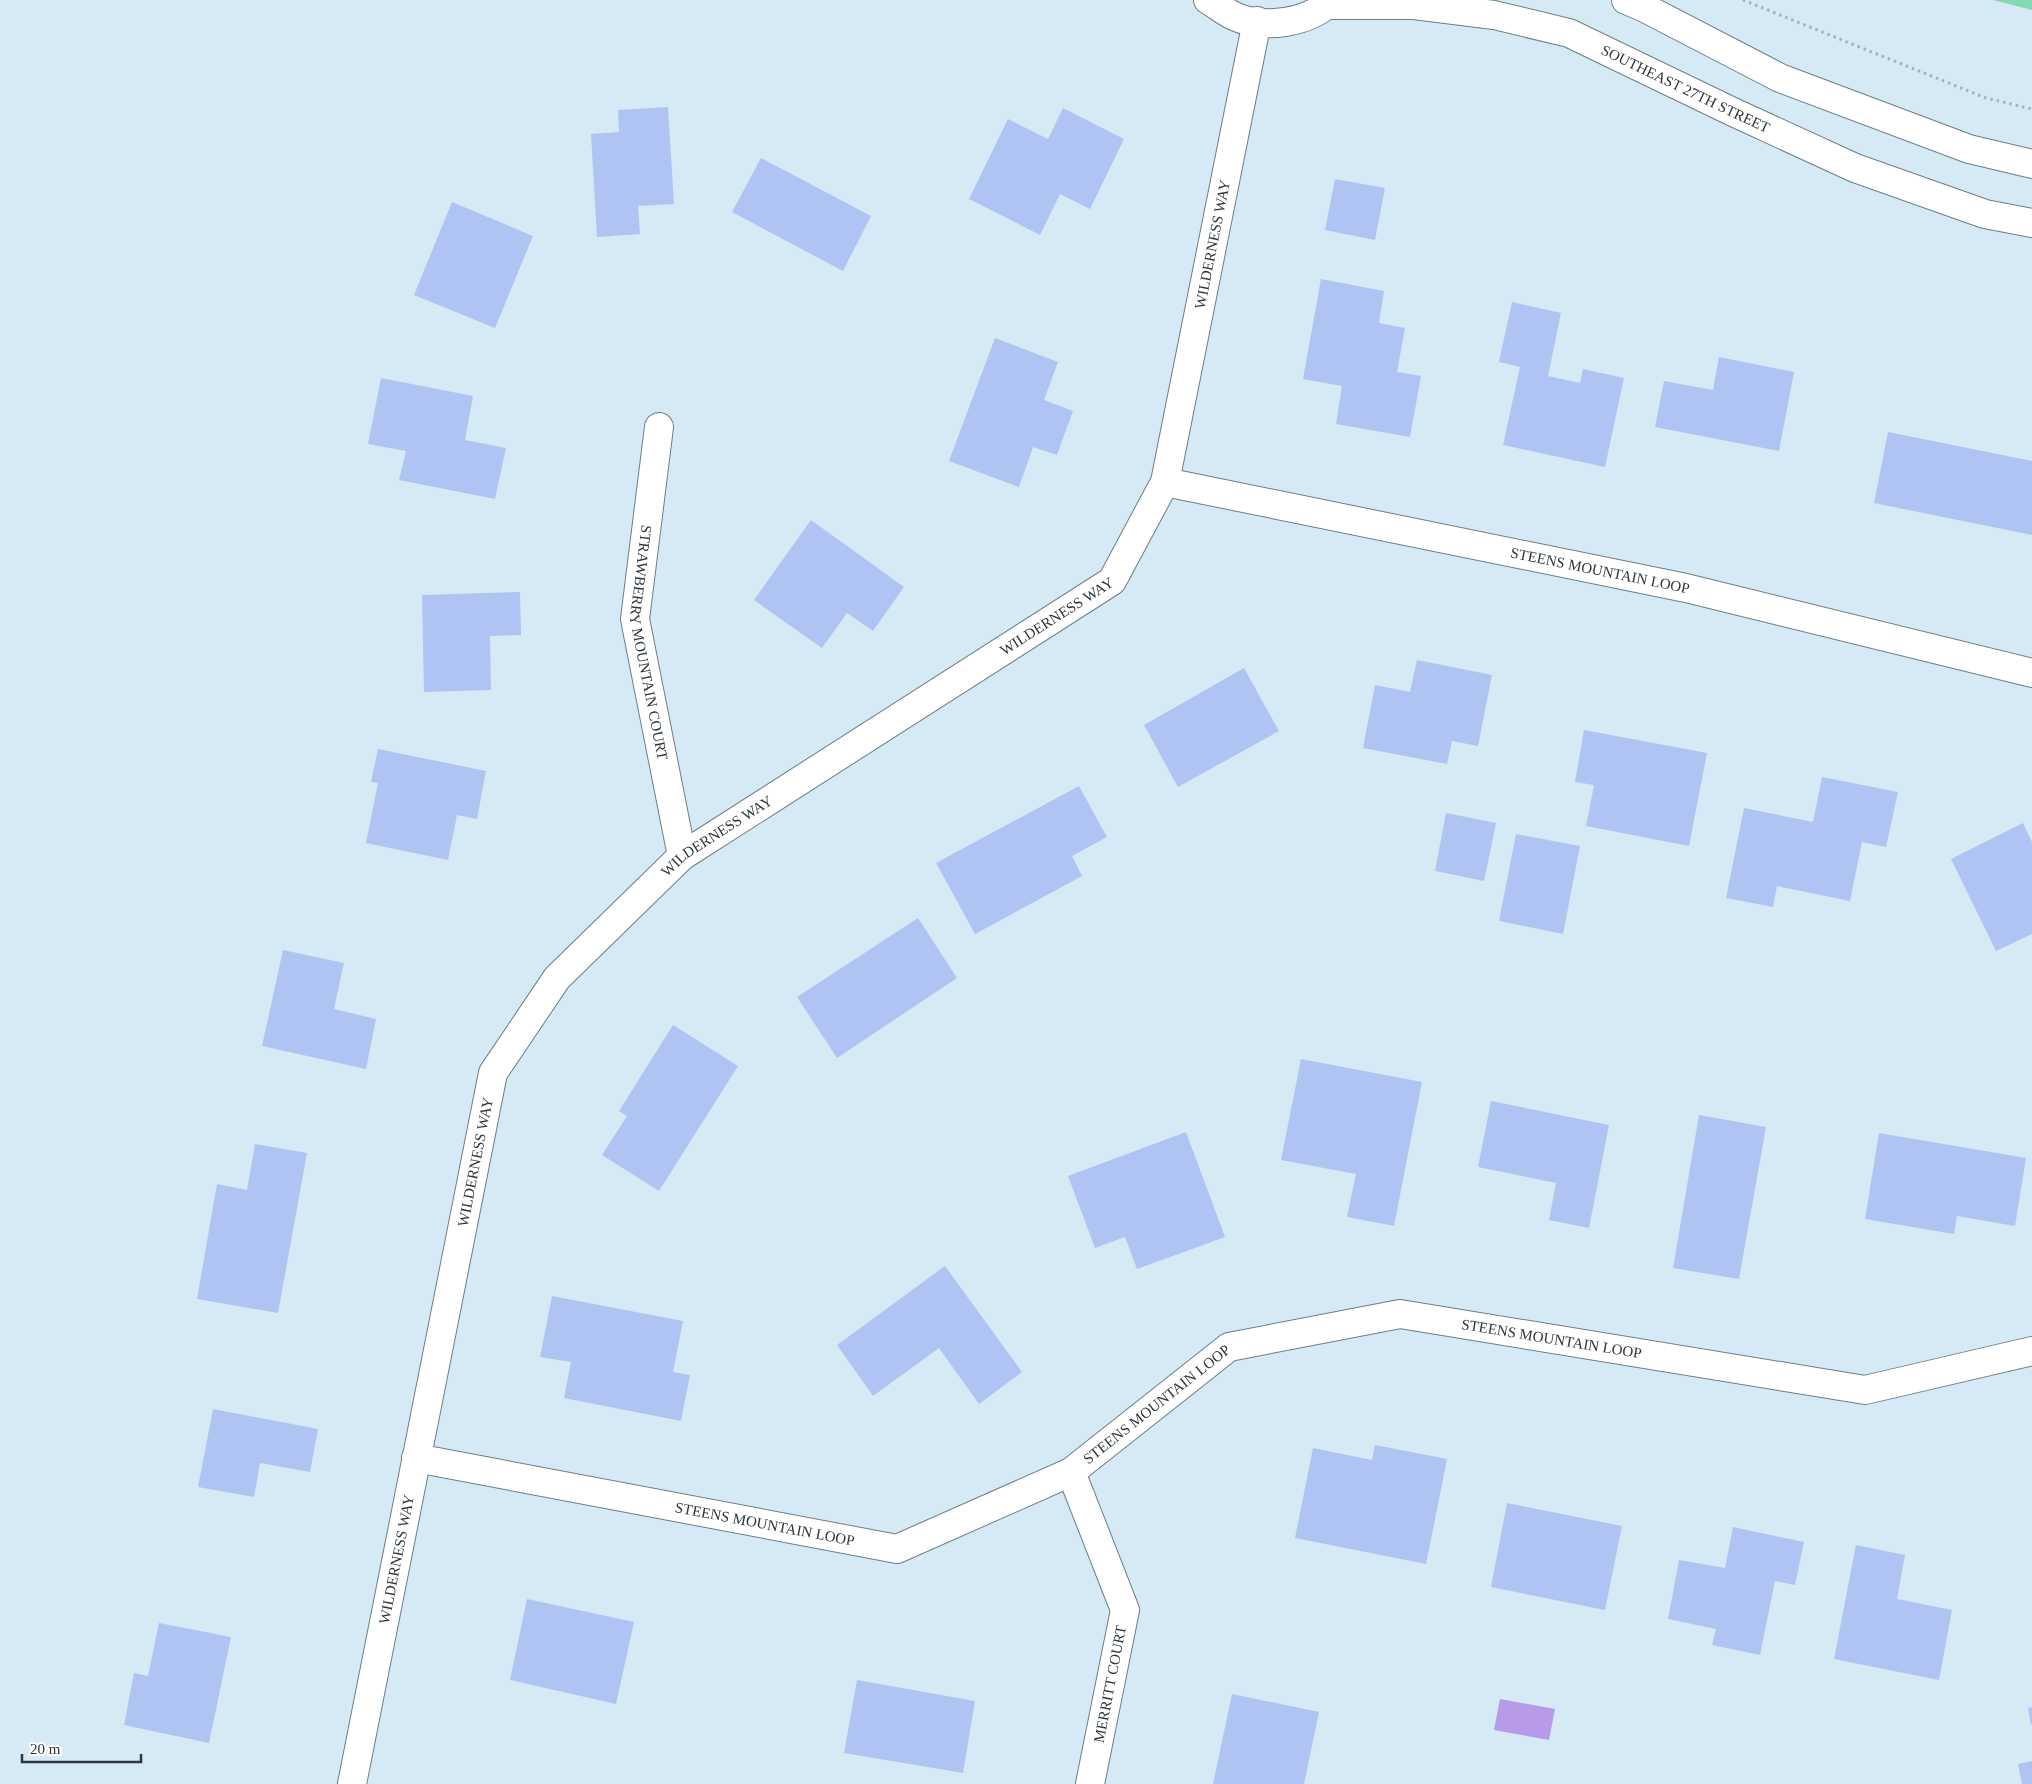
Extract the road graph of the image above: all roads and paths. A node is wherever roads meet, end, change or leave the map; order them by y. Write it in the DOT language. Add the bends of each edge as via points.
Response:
graph roads {
  1 [pos="1208,0"];
  2 [pos="1626,0"];
  3 [pos="1743,0"];
  4 [pos="1330,3"];
  5 [pos="1257,21"];
  6 [pos="2032,109"];
  7 [pos="2032,164"];
  8 [pos="2032,223"];
  9 [pos="659,427"];
  10 [pos="1165,482"];
  11 [pos="2032,673"];
  12 [pos="682,856"];
  13 [pos="2032,1351"];
  14 [pos="416,1458"];
  15 [pos="1072,1472"];
  16 [pos="352,1784"];
  17 [pos="1090,1784"];
  1 -- 5 [label="street" via="1236,17"];
  2 -- 7 [label="street" via="1780,78 1969,150"];
  3 -- 6 [label="path" via="1986,98"];
  4 -- 5 [label="street" via="1298,20"];
  4 -- 8 [label="street, SOUTHEAST 27TH STREET" via="1432,7 1494,15 1570,33 1855,168 1985,214"];
  5 -- 10 [label="street, WILDERNESS WAY"];
  9 -- 12 [label="street, STRAWBERRY MOUNTAIN COURT" via="635,619"];
  10 -- 11 [label="street, STEENS MOUNTAIN LOOP" via="1686,588"];
  10 -- 12 [label="street, WILDERNESS WAY" via="1112,581"];
  12 -- 14 [label="street, WILDERNESS WAY" via="557,978 493,1073"];
  13 -- 15 [label="street, STEENS MOUNTAIN LOOP" via="1865,1390 1400,1314 1229,1346"];
  14 -- 15 [label="street, STEENS MOUNTAIN LOOP" via="897,1549"];
  14 -- 16 [label="street, WILDERNESS WAY"];
  15 -- 17 [label="street, MERRITT COURT" via="1125,1610"];
}
